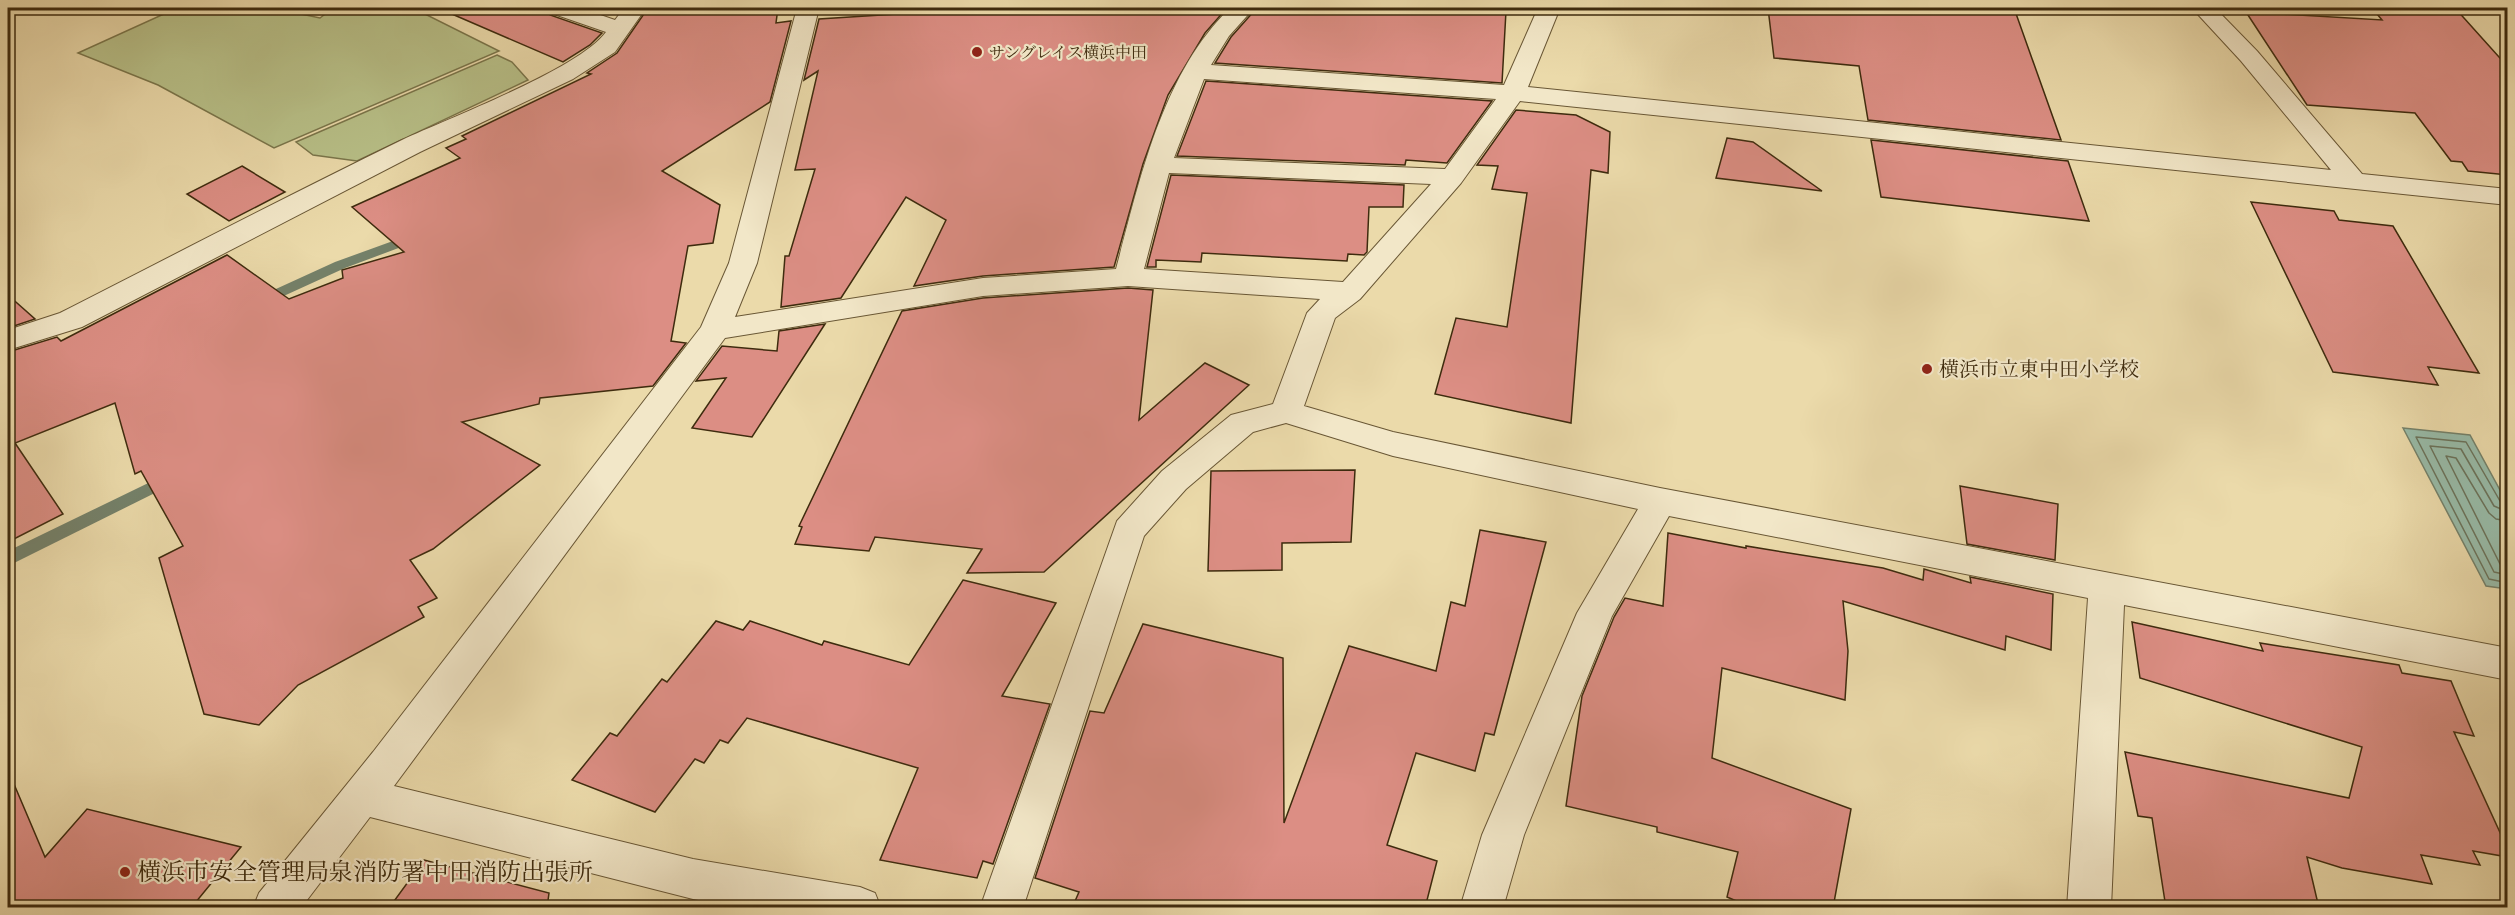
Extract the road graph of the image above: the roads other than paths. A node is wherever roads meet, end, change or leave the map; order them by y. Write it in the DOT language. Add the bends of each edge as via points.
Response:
graph roads {
  1 [pos="560,8"];
  2 [pos="635,8"];
  3 [pos="808,8"];
  4 [pos="1243,8"];
  5 [pos="1549,8"];
  6 [pos="2203,8"];
  7 [pos="620,29"];
  8 [pos="1195,71"];
  9 [pos="1513,93"];
  10 [pos="1158,165"];
  11 [pos="1452,177"];
  12 [pos="2353,180"];
  13 [pos="2508,197"];
  14 [pos="1128,277"];
  15 [pos="1350,292"];
  16 [pos="715,330"];
  17 [pos="8,339"];
  18 [pos="1286,412"];
  19 [pos="1660,501"];
  20 [pos="2107,587"];
  21 [pos="2508,664"];
  22 [pos="361,796"];
  23 [pos="274,908"];
  24 [pos="860,908"];
  25 [pos="1001,908"];
  26 [pos="1481,908"];
  27 [pos="2089,908"];
  1 -- 7 [label="street"];
  2 -- 7 [label="street"];
  3 -- 16 [label="street" via="743,263"];
  4 -- 8 [label="street" via="1218,34"];
  5 -- 9 [label="street"];
  6 -- 12 [label="street" via="2249,56"];
  7 -- 17 [label="street" via="607,48 564,74 411,146 71,320"];
  8 -- 9 [label="street"];
  8 -- 10 [label="street"];
  9 -- 11 [label="street"];
  9 -- 12 [label="street"];
  10 -- 11 [label="street"];
  10 -- 14 [label="street"];
  11 -- 15 [label="street"];
  12 -- 13 [label="street"];
  14 -- 15 [label="street"];
  14 -- 16 [label="street" via="983,287"];
  15 -- 18 [label="street" via="1322,313"];
  16 -- 22 [label="street"];
  18 -- 19 [label="street" via="1393,444"];
  18 -- 25 [label="street" via="1242,423 1174,480 1129,530"];
  19 -- 20 [label="street"];
  19 -- 26 [label="street" via="1595,613 1503,836"];
  20 -- 21 [label="street"];
  20 -- 27 [label="street"];
  22 -- 23 [label="street"];
  22 -- 24 [label="street" via="693,879"];
}
